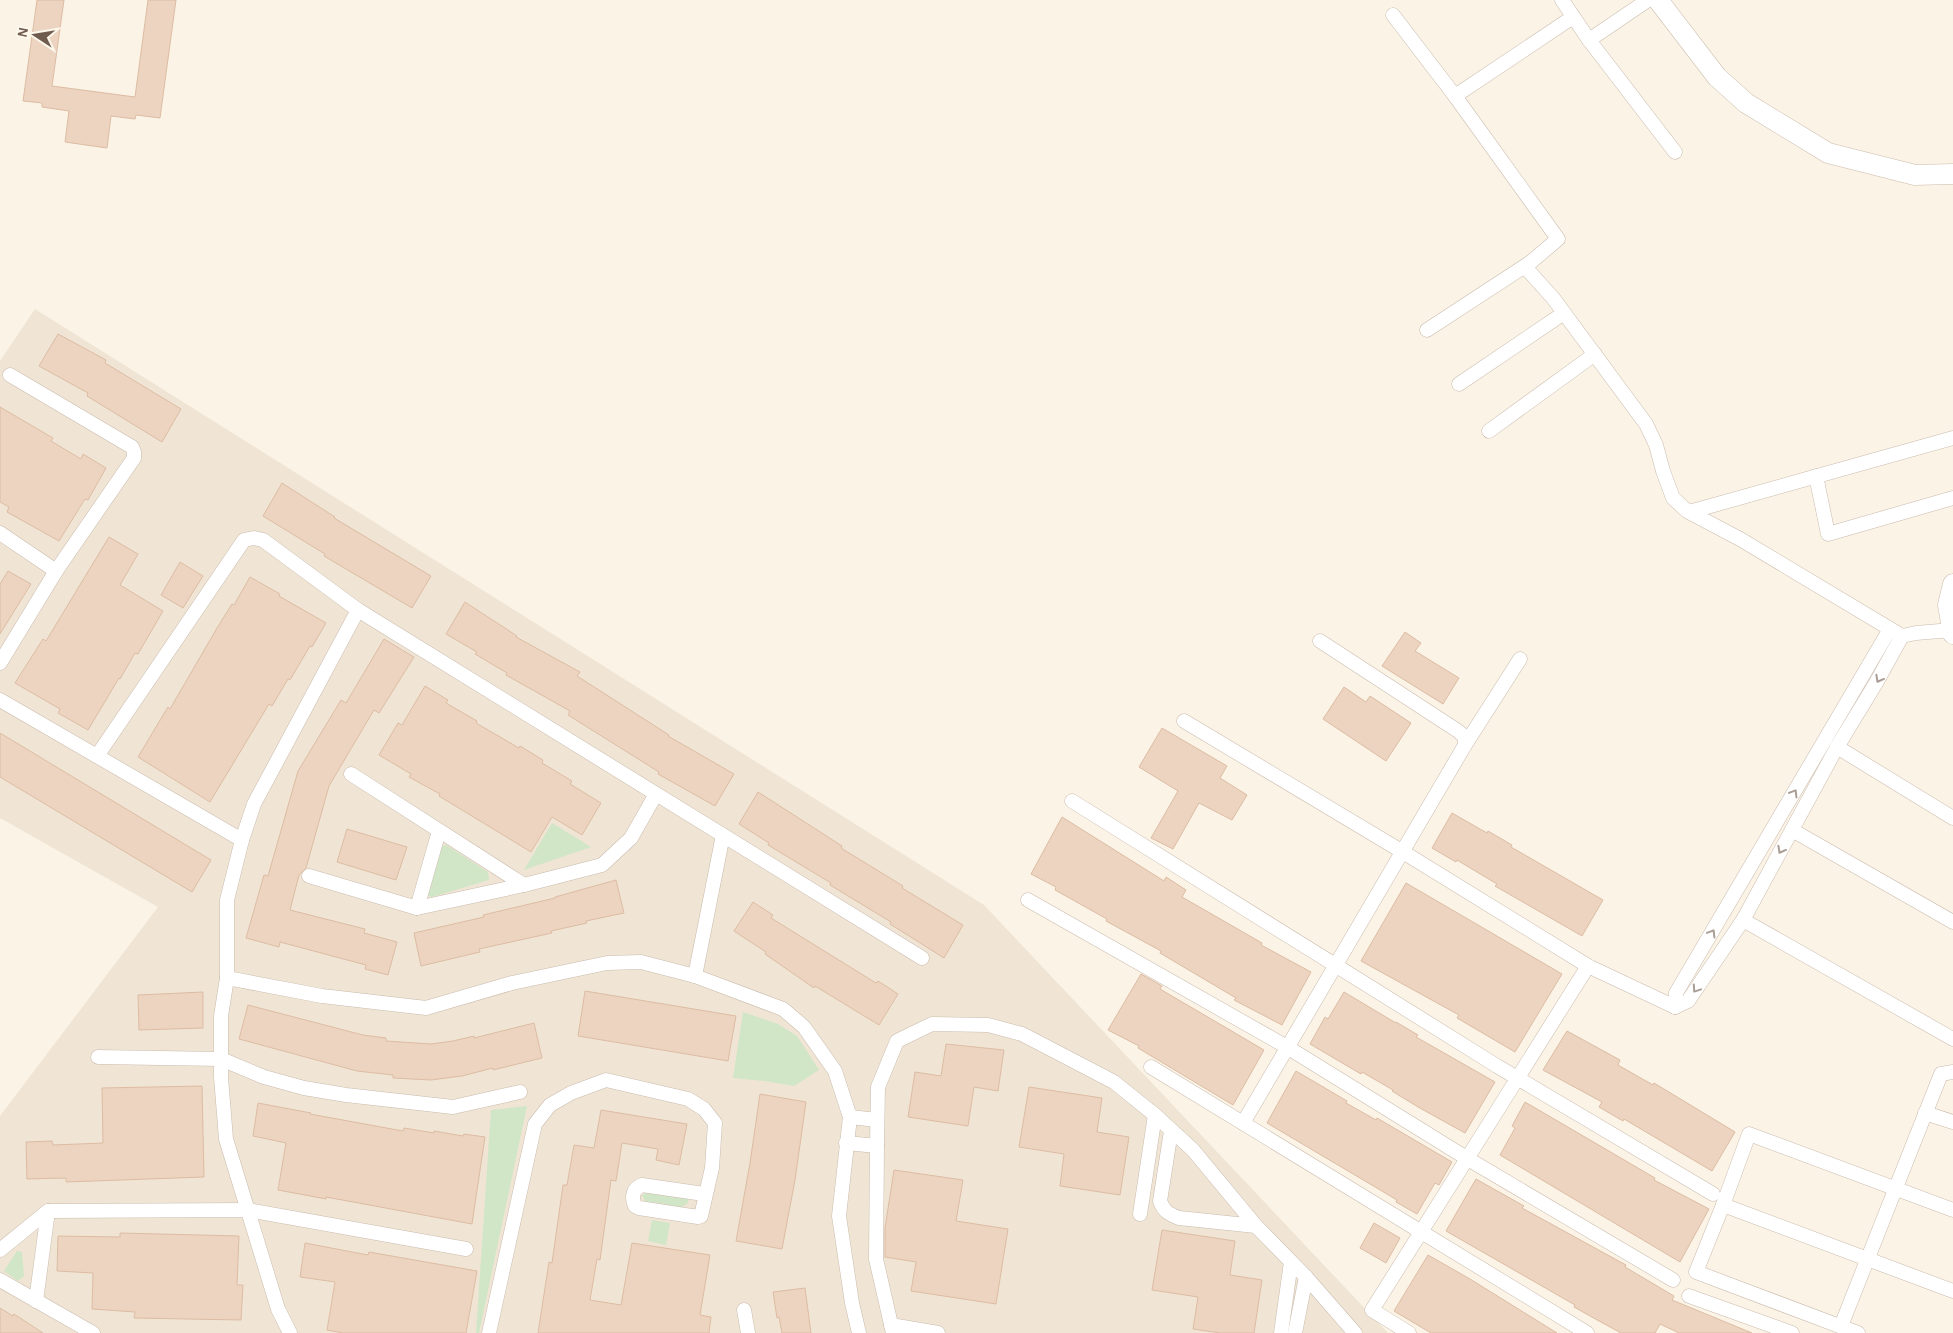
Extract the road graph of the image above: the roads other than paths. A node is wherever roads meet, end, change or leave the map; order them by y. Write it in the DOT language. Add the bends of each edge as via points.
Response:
graph roads {
  1 [pos="1562,0"];
  2 [pos="1648,0"];
  3 [pos="1658,0"];
  4 [pos="1393,15"];
  5 [pos="1573,17"];
  6 [pos="1589,40"];
  7 [pos="1455,96"];
  8 [pos="1675,152"];
  9 [pos="1953,174"];
  10 [pos="1535,260"];
  11 [pos="1564,313"];
  12 [pos="1427,330"];
  13 [pos="1595,354"];
  14 [pos="10,375"];
  15 [pos="1459,384"];
  16 [pos="1489,431"];
  17 [pos="1953,438"];
  18 [pos="1816,476"];
  19 [pos="1953,498"];
  20 [pos="1689,512"];
  21 [pos="0,533"];
  22 [pos="56,571"];
  23 [pos="1953,584"];
  24 [pos="358,610"];
  25 [pos="1896,632"];
  26 [pos="1952,632"];
  27 [pos="1320,641"];
  28 [pos="1520,659"];
  29 [pos="0,663"];
  30 [pos="0,700"];
  31 [pos="1184,721"];
  32 [pos="1465,745"];
  33 [pos="1838,747"];
  34 [pos="97,756"];
  35 [pos="351,774"];
  36 [pos="656,794"];
  37 [pos="1072,801"];
  38 [pos="1953,818"];
  39 [pos="1792,830"];
  40 [pos="439,831"];
  41 [pos="723,835"];
  42 [pos="242,840"];
  43 [pos="1403,852"];
  44 [pos="309,876"];
  45 [pos="524,885"];
  46 [pos="1028,900"];
  47 [pos="417,908"];
  48 [pos="1743,920"];
  49 [pos="1953,922"];
  50 [pos="922,958"];
  51 [pos="1335,966"];
  52 [pos="1588,966"];
  53 [pos="695,976"];
  54 [pos="227,978"];
  55 [pos="1675,1007"];
  56 [pos="1953,1039"];
  57 [pos="1287,1047"];
  58 [pos="98,1057"];
  59 [pos="221,1059"];
  60 [pos="1151,1067"];
  61 [pos="1953,1072"];
  62 [pos="1518,1079"];
  63 [pos="520,1092"];
  64 [pos="1925,1113"];
  65 [pos="1155,1114"];
  66 [pos="850,1117"];
  67 [pos="877,1120"];
  68 [pos="1953,1122"];
  69 [pos="1243,1123"];
  70 [pos="1171,1131"];
  71 [pos="846,1143"];
  72 [pos="876,1146"];
  73 [pos="1468,1159"];
  74 [pos="1895,1188"];
  75 [pos="704,1194"];
  76 [pos="1713,1194"];
  77 [pos="1723,1205"];
  78 [pos="248,1210"];
  79 [pos="1953,1210"];
  80 [pos="48,1211"];
  81 [pos="1140,1214"];
  82 [pos="1256,1226"];
  83 [pos="1422,1232"];
  84 [pos="466,1249"];
  85 [pos="0,1250"];
  86 [pos="1868,1259"];
  87 [pos="1291,1262"];
  88 [pos="1306,1277"];
  89 [pos="0,1280"];
  90 [pos="1674,1280"];
  91 [pos="1953,1291"];
  92 [pos="1688,1296"];
  93 [pos="36,1301"];
  94 [pos="744,1310"];
  95 [pos="1841,1326"];
  96 [pos="892,1329"];
  97 [pos="93,1333"];
  98 [pos="290,1333"];
  99 [pos="489,1333"];
  100 [pos="748,1333"];
  101 [pos="859,1333"];
  102 [pos="938,1333"];
  103 [pos="1281,1333"];
  104 [pos="1296,1333"];
  105 [pos="1355,1333"];
  106 [pos="1409,1333"];
  107 [pos="1587,1333"];
  108 [pos="1792,1333"];
  109 [pos="1858,1333"];
  1 -- 5 [label="street"];
  2 -- 6 [label="street"];
  3 -- 9 [label="street" via="1717,78 1746,103 1828,153 1915,175"];
  4 -- 7 [label="street"];
  5 -- 6 [label="street"];
  5 -- 7 [label="street"];
  6 -- 8 [label="street"];
  7 -- 10 [label="street" via="1558,239"];
  10 -- 11 [label="street" via="1525,268"];
  10 -- 12 [label="street"];
  11 -- 13 [label="street"];
  11 -- 15 [label="street"];
  13 -- 16 [label="street"];
  13 -- 20 [label="street" via="1646,424 1673,498"];
  14 -- 22 [label="street" via="132,447 134,452 134,458"];
  17 -- 18 [label="street"];
  18 -- 19 [label="street" via="1828,534"];
  18 -- 20 [label="street"];
  20 -- 25 [label="street"];
  21 -- 22 [label="street"];
  22 -- 29 [label="street"];
  23 -- 26 [label="street" via="1948,605"];
  24 -- 34 [label="street" via="263,540 244,540"];
  24 -- 36 [label="street"];
  24 -- 42 [label="street" via="254,804"];
  25 -- 26 [label="street"];
  25 -- 33 [label="street, one-way" via="1876,683"];
  55 -- 25 [label="street, one-way" via="1676,993"];
  27 -- 32 [label="street" via="1458,731 1465,737"];
  28 -- 32 [label="street"];
  30 -- 34 [label="street"];
  31 -- 43 [label="street"];
  32 -- 43 [label="street"];
  33 -- 38 [label="street"];
  33 -- 39 [label="street"];
  34 -- 42 [label="street"];
  35 -- 40 [label="street"];
  36 -- 41 [label="street"];
  36 -- 45 [label="street" via="631,838 602,865"];
  37 -- 51 [label="street"];
  39 -- 48 [label="street, one-way"];
  39 -- 49 [label="street"];
  40 -- 45 [label="street"];
  40 -- 47 [label="street"];
  41 -- 50 [label="street"];
  41 -- 53 [label="street"];
  42 -- 54 [label="street" via="227,900"];
  43 -- 51 [label="street"];
  43 -- 52 [label="street"];
  44 -- 47 [label="street"];
  45 -- 47 [label="street"];
  46 -- 57 [label="street"];
  48 -- 55 [label="street, one-way" via="1688,1001"];
  48 -- 56 [label="street"];
  51 -- 57 [label="street"];
  51 -- 62 [label="street"];
  52 -- 55 [label="street"];
  52 -- 62 [label="street"];
  53 -- 54 [label="street" via="641,962 607,963 512,983 426,1008 322,996"];
  53 -- 66 [label="street" via="783,1009 804,1027 835,1071"];
  54 -- 59 [label="street" via="221,1016"];
  57 -- 69 [label="street"];
  57 -- 73 [label="street"];
  58 -- 59 [label="street"];
  59 -- 63 [label="street" via="264,1077 304,1088 427,1105 453,1107"];
  59 -- 78 [label="street" via="226,1139"];
  60 -- 69 [label="street"];
  61 -- 64 [label="street" via="1941,1074"];
  62 -- 73 [label="street"];
  62 -- 76 [label="street"];
  64 -- 68 [label="street"];
  64 -- 74 [label="street"];
  65 -- 67 [label="street" via="1114,1082 1022,1034 988,1025 932,1024 898,1041 878,1087"];
  65 -- 70 [label="street"];
  65 -- 81 [label="street"];
  66 -- 67 [label="street"];
  66 -- 71 [label="street"];
  67 -- 72 [label="street"];
  69 -- 83 [label="street"];
  70 -- 82 [label="street" via="1193,1150"];
  70 -- 82 [label="street" via="1160,1201 1162,1208 1179,1218"];
  71 -- 72 [label="street"];
  71 -- 101 [label="street" via="839,1216"];
  72 -- 96 [label="street" via="876,1259"];
  73 -- 83 [label="street"];
  73 -- 90 [label="street"];
  74 -- 77 [label="street" via="1749,1134"];
  74 -- 79 [label="street"];
  74 -- 86 [label="street"];
  75 -- 75 [label="street" via="702,1213 698,1217 639,1208 633,1201 634,1190 642,1185"];
  75 -- 99 [label="street" via="712,1168 715,1122 704,1108 688,1099 606,1080 571,1093 550,1106 535,1124"];
  77 -- 86 [label="street"];
  77 -- 95 [label="street" via="1696,1272"];
  78 -- 80 [label="street"];
  78 -- 84 [label="street"];
  78 -- 98 [label="street" via="278,1309"];
  80 -- 85 [label="street"];
  80 -- 93 [label="street"];
  82 -- 87 [label="street"];
  83 -- 106 [label="street" via="1372,1310"];
  83 -- 107 [label="street"];
  86 -- 91 [label="street"];
  86 -- 95 [label="street"];
  87 -- 88 [label="street"];
  87 -- 103 [label="street"];
  88 -- 104 [label="street"];
  88 -- 105 [label="street"];
  89 -- 93 [label="street"];
  92 -- 108 [label="street"];
  93 -- 97 [label="street"];
  94 -- 100 [label="street"];
  95 -- 109 [label="street"];
  96 -- 102 [label="street"];
}
